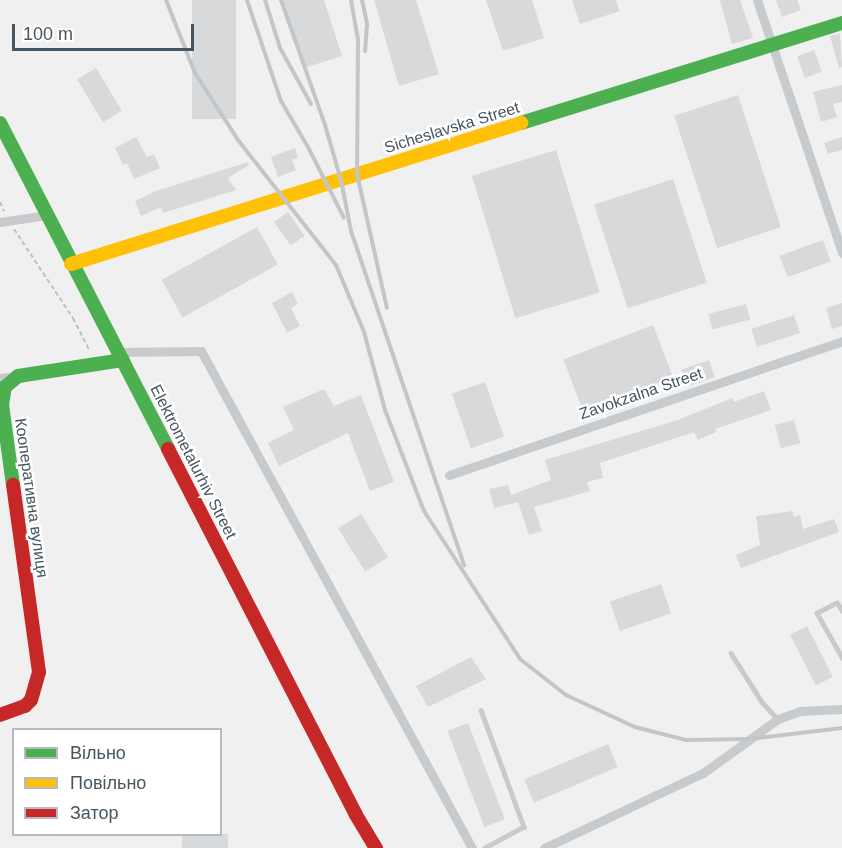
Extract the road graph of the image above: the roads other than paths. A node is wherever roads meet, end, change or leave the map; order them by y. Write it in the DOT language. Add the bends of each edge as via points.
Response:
graph roads {
  1 [pos="758,0"];
  2 [pos="842,23"];
  3 [pos="772,45"];
  4 [pos="0,123"];
  5 [pos="47,215"];
  6 [pos="5,222"];
  7 [pos="842,253"];
  8 [pos="72,264"];
  9 [pos="842,340"];
  10 [pos="120,356"];
  11 [pos="18,376"];
  12 [pos="0,378"];
  13 [pos="449,475"];
  14 [pos="842,611"];
  15 [pos="731,654"];
  16 [pos="842,657"];
  17 [pos="842,709"];
  18 [pos="481,710"];
  19 [pos="0,715"];
  20 [pos="778,719"];
  21 [pos="356,815"];
  22 [pos="370,848"];
  23 [pos="376,848"];
  24 [pos="472,848"];
  25 [pos="485,848"];
  26 [pos="544,848"];
  1 -- 3 [label="street"];
  2 -- 3 [label="street, Sicheslavska Street"];
  3 -- 7 [label="street"];
  3 -- 8 [label="street, Sicheslavska Street"];
  4 -- 5 [label="street, Elektrometalurhiv Street"];
  5 -- 6 [label="street"];
  5 -- 8 [label="street, Elektrometalurhiv Street"];
  8 -- 10 [label="street, Elektrometalurhiv Street"];
  9 -- 13 [label="street, Zavokzalna Street"];
  10 -- 11 [label="street"];
  10 -- 21 [label="street, Elektrometalurhiv Street"];
  10 -- 24 [label="street" via="201,351"];
  11 -- 12 [label="street"];
  11 -- 19 [label="street, Кооперативна вулиця" via="5,387 2,405 39,672 31,700"];
  14 -- 16 [label="lane" via="837,603 817,613"];
  15 -- 20 [label="lane" via="762,702"];
  17 -- 20 [label="street" via="800,711"];
  18 -- 25 [label="lane" via="524,827"];
  20 -- 26 [label="street" via="703,773"];
  21 -- 22 [label="street"];
  21 -- 23 [label="street"];
}
